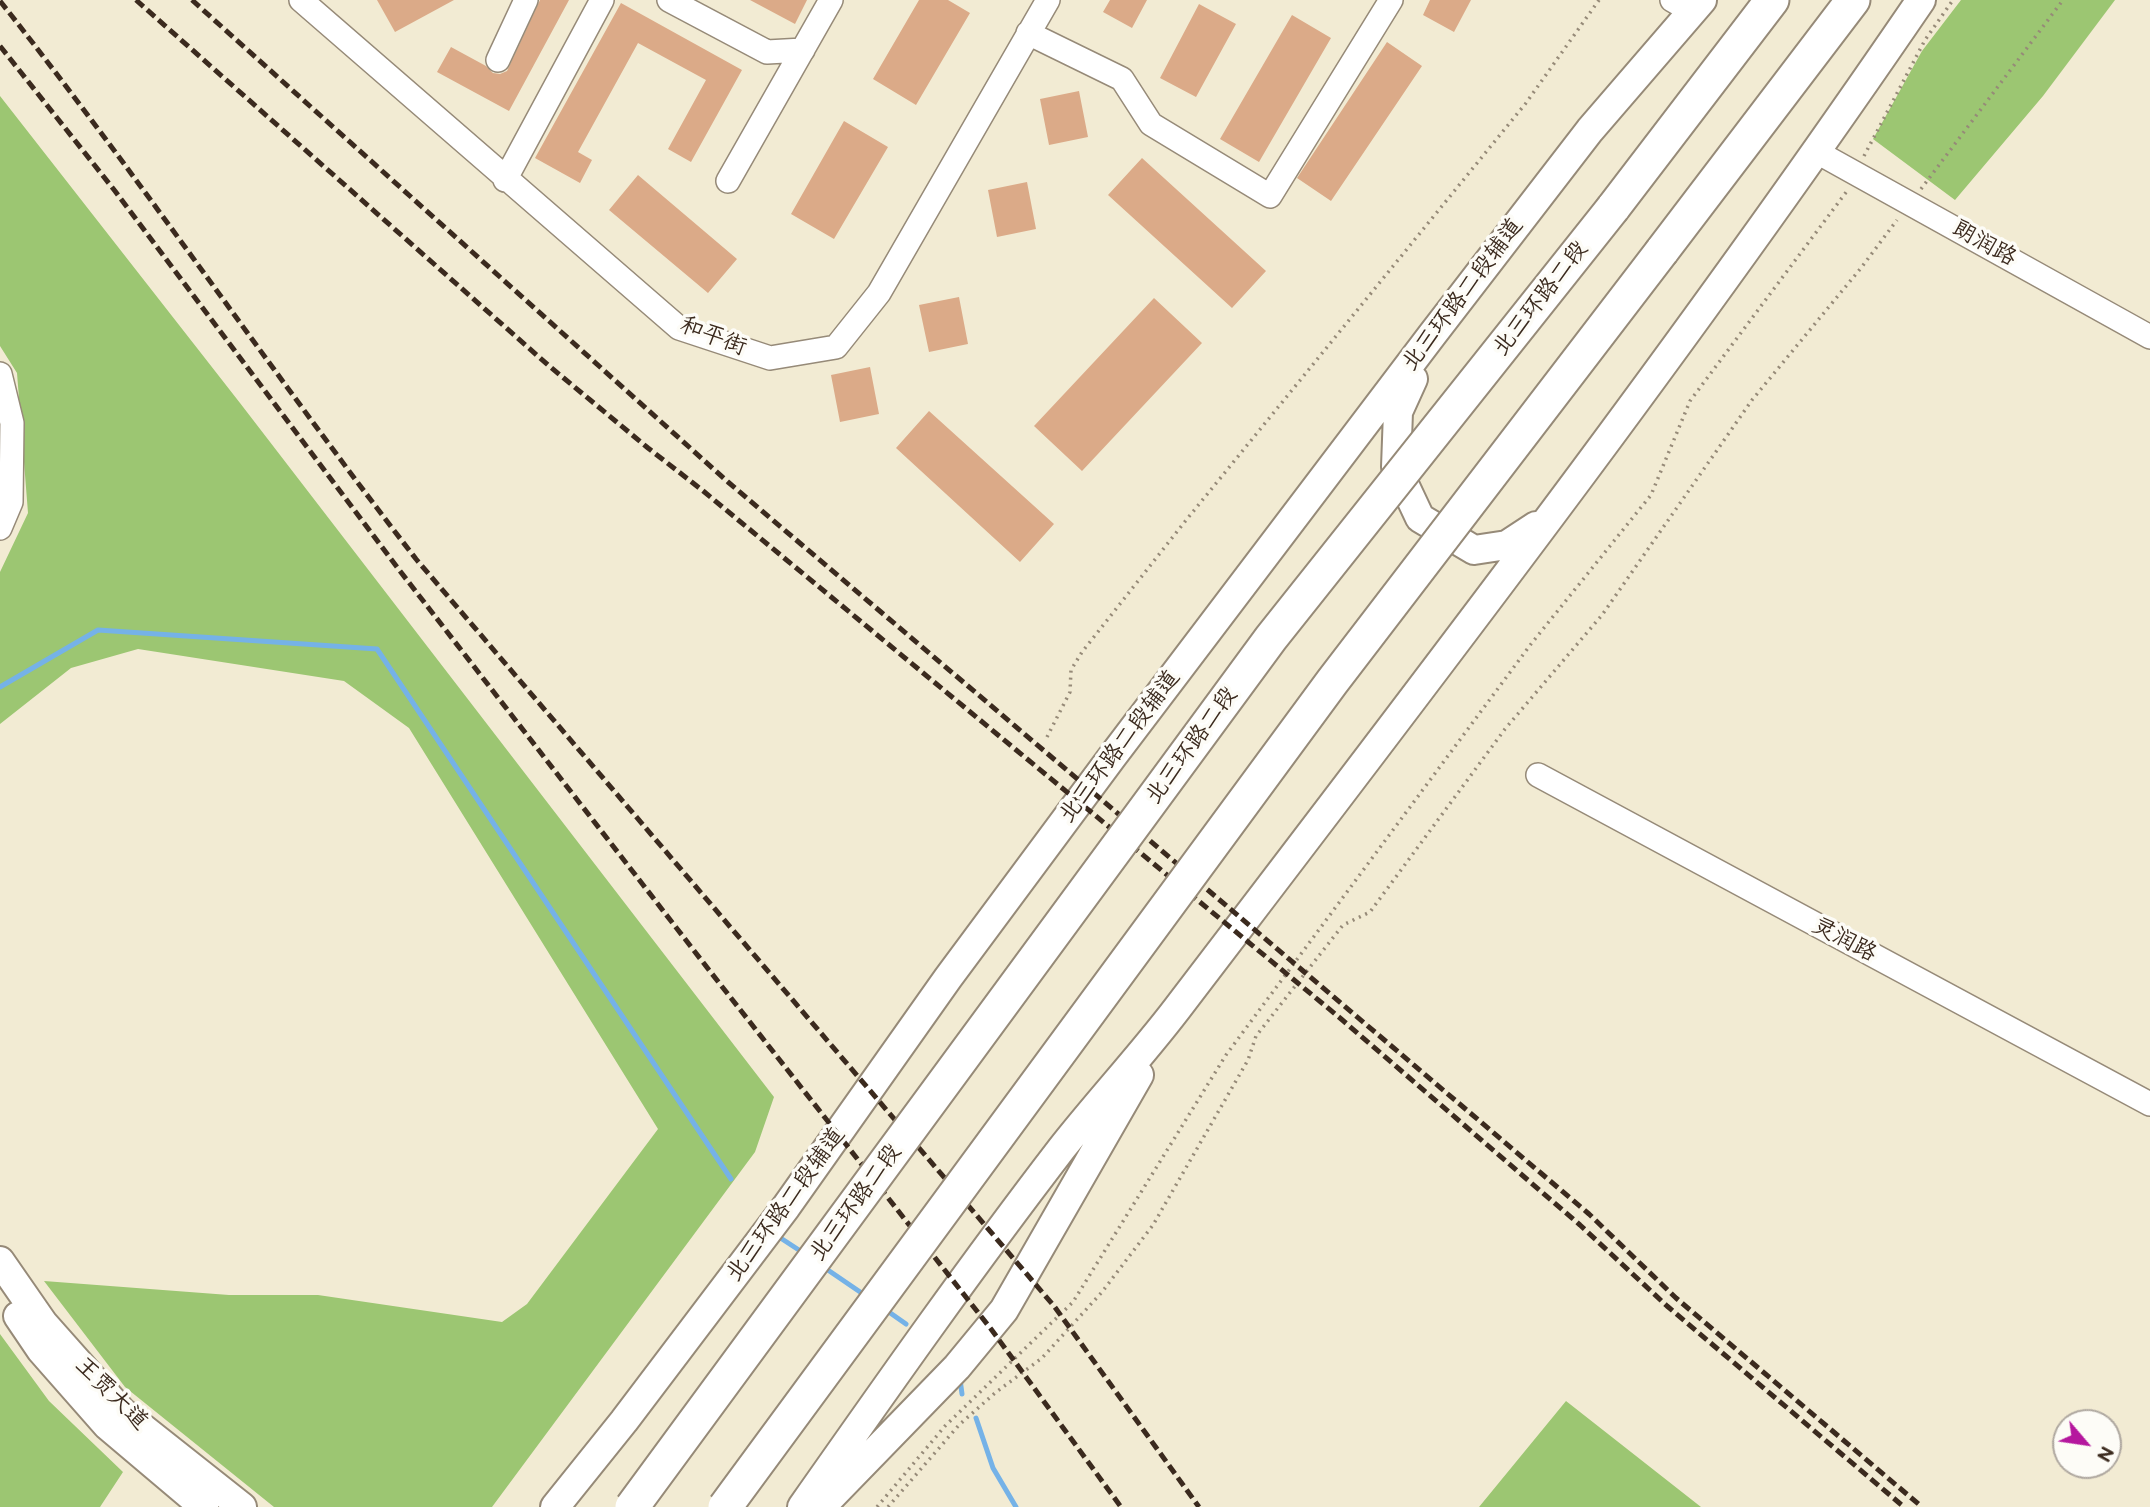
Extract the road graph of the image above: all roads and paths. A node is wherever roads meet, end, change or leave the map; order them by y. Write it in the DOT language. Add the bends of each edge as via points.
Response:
graph roads {
  1 [pos="301,0"];
  2 [pos="526,0"];
  3 [pos="602,0"];
  4 [pos="669,0"];
  5 [pos="831,0"];
  6 [pos="1048,0"];
  7 [pos="1391,0"];
  8 [pos="1599,0"];
  9 [pos="1772,0"];
  10 [pos="1853,0"];
  11 [pos="1921,0"];
  12 [pos="1954,0"];
  13 [pos="2063,0"];
  14 [pos="1689,4"];
  15 [pos="1028,33"];
  16 [pos="803,50"];
  17 [pos="498,60"];
  18 [pos="1817,152"];
  19 [pos="1856,173"];
  20 [pos="505,180"];
  21 [pos="728,181"];
  22 [pos="1910,203"];
  23 [pos="1432,335"];
  24 [pos="2150,337"];
  25 [pos="0,374"];
  26 [pos="1553,514"];
  27 [pos="0,528"];
  28 [pos="1047,737"];
  29 [pos="1538,775"];
  30 [pos="1170,1017"];
  31 [pos="2150,1104"];
  32 [pos="0,1261"];
  33 [pos="0,1291"];
  34 [pos="204,1507"];
  35 [pos="242,1507"];
  36 [pos="555,1507"];
  37 [pos="632,1507"];
  38 [pos="726,1507"];
  39 [pos="802,1507"];
  40 [pos="821,1507"];
  41 [pos="877,1507"];
  42 [pos="888,1507"];
  1 -- 20 [label="street, 和平街"];
  2 -- 17 [label="street"];
  3 -- 20 [label="street"];
  4 -- 16 [label="street" via="767,52"];
  5 -- 16 [label="street"];
  6 -- 15 [label="street, 和平街"];
  7 -- 15 [label="street" via="1270,196 1151,124 1122,79"];
  8 -- 28 [label="path" via="1526,103 1082,652 1071,670 1070,692"];
  9 -- 37 [label="highway, 北三环路二段, bridge" via="1271,638"];
  10 -- 38 [label="highway, bridge" via="1332,682"];
  11 -- 18 [label="main road"];
  12 -- 19 [label="path" via="1925,40"];
  13 -- 22 [label="path"];
  14 -- 23 [label="main road, 北三环路二段辅道"];
  15 -- 20 [label="street, 和平街" via="879,293 836,346 770,358 679,328"];
  16 -- 21 [label="street"];
  18 -- 19 [label="street, 朗润路"];
  18 -- 26 [label="main road"];
  19 -- 22 [label="street, 朗润路"];
  19 -- 41 [label="path" via="1843,199 1690,401 1651,495 1531,644 1226,1055 1073,1302 945,1426"];
  22 -- 24 [label="street, 朗润路"];
  22 -- 42 [label="path" via="1752,400 1602,615 1505,729 1370,912 1343,925 1256,1035 1248,1060 1153,1225 1102,1293 1042,1359 959,1425"];
  23 -- 26 [label="main road" via="1398,412 1396,467 1420,518 1474,550 1507,545"];
  23 -- 36 [label="main road, 北三环路二段辅道" via="964,956 786,1207"];
  25 -- 27 [label="street" via="12,423 11,502"];
  26 -- 30 [label="main road"];
  29 -- 31 [label="street, 灵润路"];
  30 -- 39 [label="main road" via="1063,1146"];
  30 -- 40 [label="main road" via="1004,1310 957,1367"];
  32 -- 35 [label="main road, 王贾大道" via="43,1323 122,1412"];
  33 -- 34 [label="main road, 王贾大道" via="41,1350 107,1425"];
}
